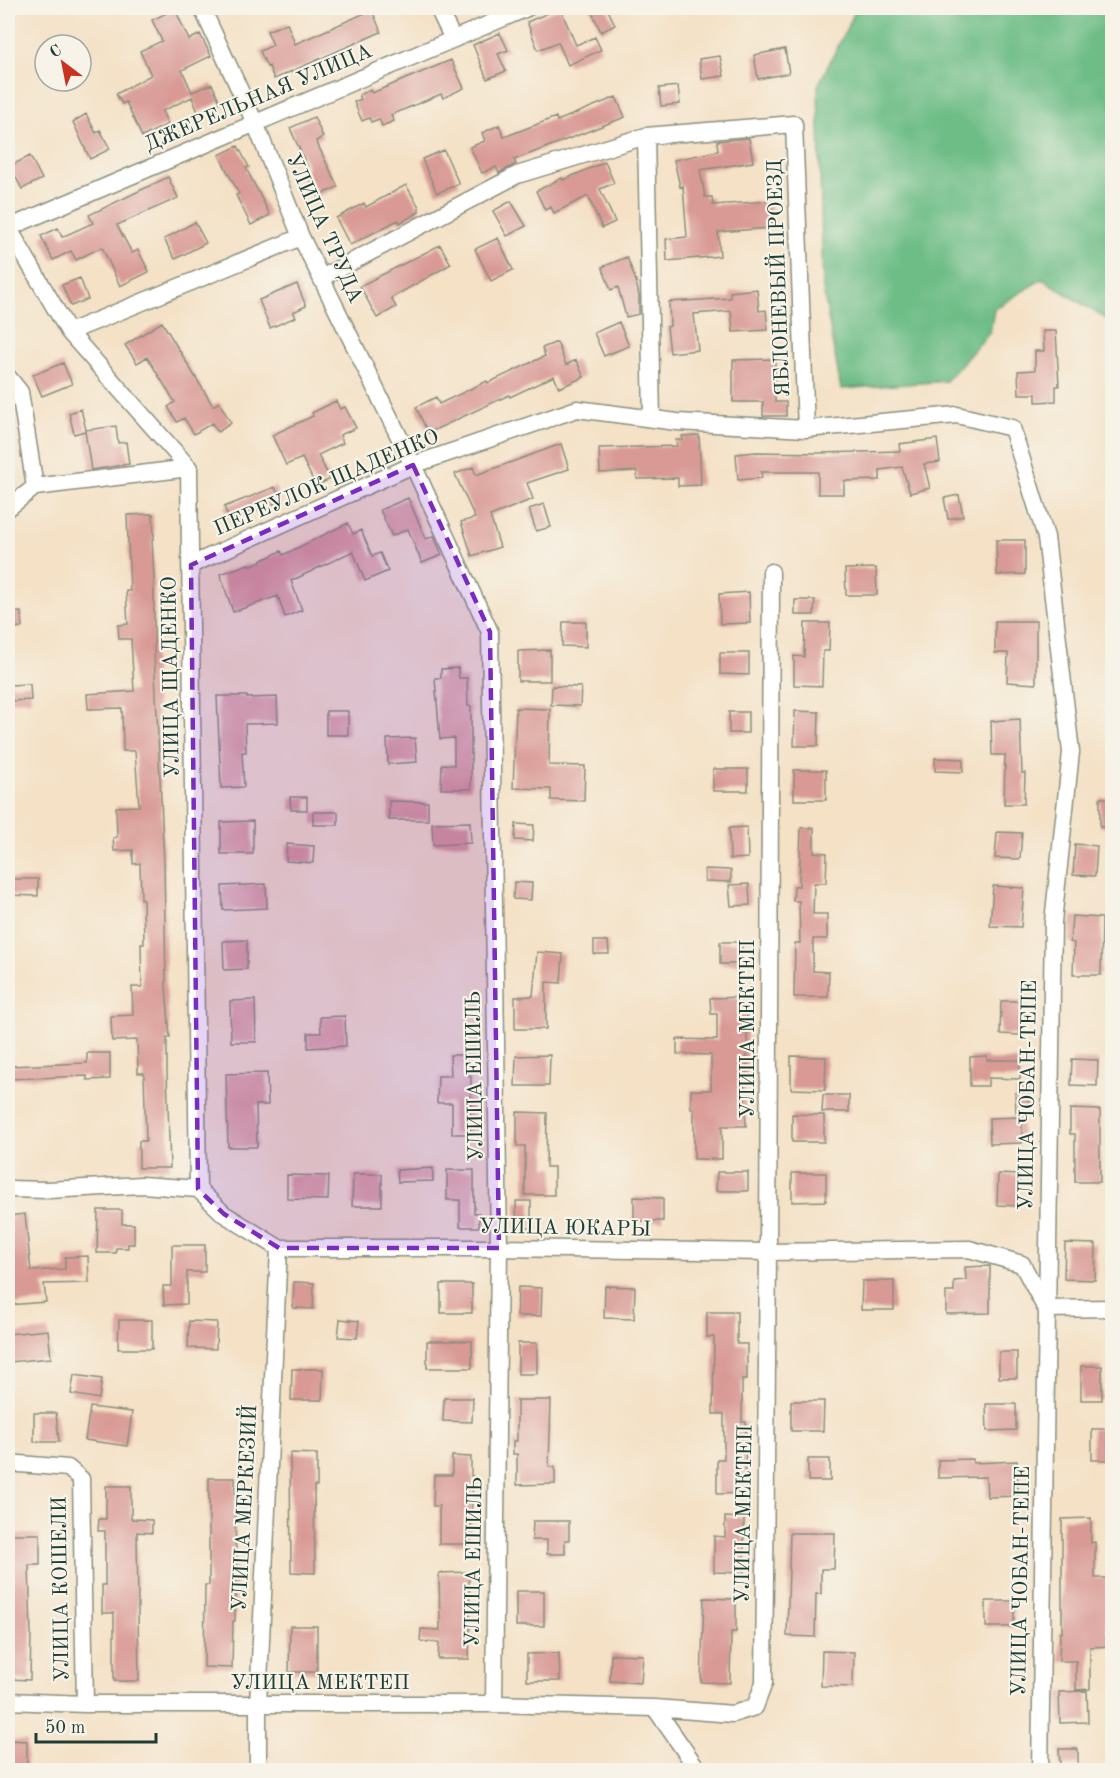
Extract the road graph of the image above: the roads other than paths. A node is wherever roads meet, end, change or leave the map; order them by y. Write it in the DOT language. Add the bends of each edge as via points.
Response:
graph roads {
  1 [pos="202,8"];
  2 [pos="438,8"];
  3 [pos="527,8"];
  4 [pos="453,39"];
  5 [pos="255,123"];
  6 [pos="646,136"];
  7 [pos="8,228"];
  8 [pos="301,237"];
  9 [pos="321,278"];
  10 [pos="69,332"];
  11 [pos="8,377"];
  12 [pos="652,418"];
  13 [pos="1012,428"];
  14 [pos="806,429"];
  15 [pos="412,465"];
  16 [pos="189,468"];
  17 [pos="35,487"];
  18 [pos="8,508"];
  19 [pos="191,565"];
  20 [pos="771,572"];
  21 [pos="8,1189"];
  22 [pos="198,1189"];
  23 [pos="279,1248"];
  24 [pos="499,1248"];
  25 [pos="768,1252"];
  26 [pos="1113,1308"];
  27 [pos="1046,1309"];
  28 [pos="8,1463"];
  29 [pos="8,1701"];
  30 [pos="85,1704"];
  31 [pos="494,1704"];
  32 [pos="258,1705"];
  33 [pos="655,1708"];
  34 [pos="258,1770"];
  35 [pos="698,1770"];
  36 [pos="1040,1770"];
  1 -- 5 [label="street, УЛИЦА ТРУДА"];
  2 -- 4 [label="street"];
  3 -- 4 [label="street, ДЖЕРЕЛЬНАЯ УЛИЦА"];
  4 -- 5 [label="street, ДЖЕРЕЛЬНАЯ УЛИЦА"];
  5 -- 7 [label="street, ДЖЕРЕЛЬНАЯ УЛИЦА"];
  5 -- 8 [label="street, УЛИЦА ТРУДА"];
  6 -- 9 [label="street" via="517,175"];
  6 -- 12 [label="street"];
  6 -- 14 [label="street, ЯБЛОНЕВЫЙ ПРОЕЗД" via="794,124"];
  7 -- 10 [label="street"];
  8 -- 9 [label="street, УЛИЦА ТРУДА"];
  8 -- 10 [label="street"];
  9 -- 15 [label="street, УЛИЦА ТРУДА"];
  10 -- 16 [label="street"];
  11 -- 17 [label="street" via="20,392"];
  12 -- 14 [label="street, ПЕРЕУЛОК ЩАДЕНКО"];
  12 -- 15 [label="street, ПЕРЕУЛОК ЩАДЕНКО" via="577,409"];
  13 -- 14 [label="street, ПЕРЕУЛОК ЩАДЕНКО" via="957,415"];
  13 -- 27 [label="street, УЛИЦА ЧОБАН-ТЕПЕ" via="1046,537 1071,752 1053,922"];
  15 -- 19 [label="street, ПЕРЕУЛОК ЩАДЕНКО"];
  15 -- 24 [label="street, УЛИЦА ЕШИЛЬ" via="490,632"];
  16 -- 17 [label="street"];
  16 -- 19 [label="street, УЛИЦА ЩАДЕНКО"];
  17 -- 18 [label="street"];
  19 -- 22 [label="street, УЛИЦА ЩАДЕНКО"];
  20 -- 25 [label="street, УЛИЦА МЕКТЕП"];
  21 -- 22 [label="street" via="142,1185"];
  22 -- 23 [label="street" via="224,1214"];
  23 -- 24 [label="street, УЛИЦА ЮКАРЫ"];
  23 -- 32 [label="street, УЛИЦА МЕРКЕЗИЙ"];
  24 -- 25 [label="street, УЛИЦА ЮКАРЫ"];
  24 -- 31 [label="street, УЛИЦА ЕШИЛЬ"];
  25 -- 27 [label="street, УЛИЦА ЮКАРЫ" via="969,1249 1022,1264"];
  25 -- 33 [label="street, УЛИЦА МЕКТЕП" via="764,1683 755,1707 733,1714"];
  26 -- 27 [label="street"];
  27 -- 36 [label="street, УЛИЦА ЧОБАН-ТЕПЕ"];
  28 -- 30 [label="street, УЛИЦА КОШЕЛИ" via="68,1468 81,1479"];
  29 -- 30 [label="street, УЛИЦА МЕКТЕП"];
  30 -- 32 [label="street, УЛИЦА МЕКТЕП"];
  31 -- 32 [label="street, УЛИЦА МЕКТЕП"];
  31 -- 33 [label="street, УЛИЦА МЕКТЕП"];
  32 -- 34 [label="street, УЛИЦА МЕРКЕЗИЙ"];
  33 -- 35 [label="street"];
}
